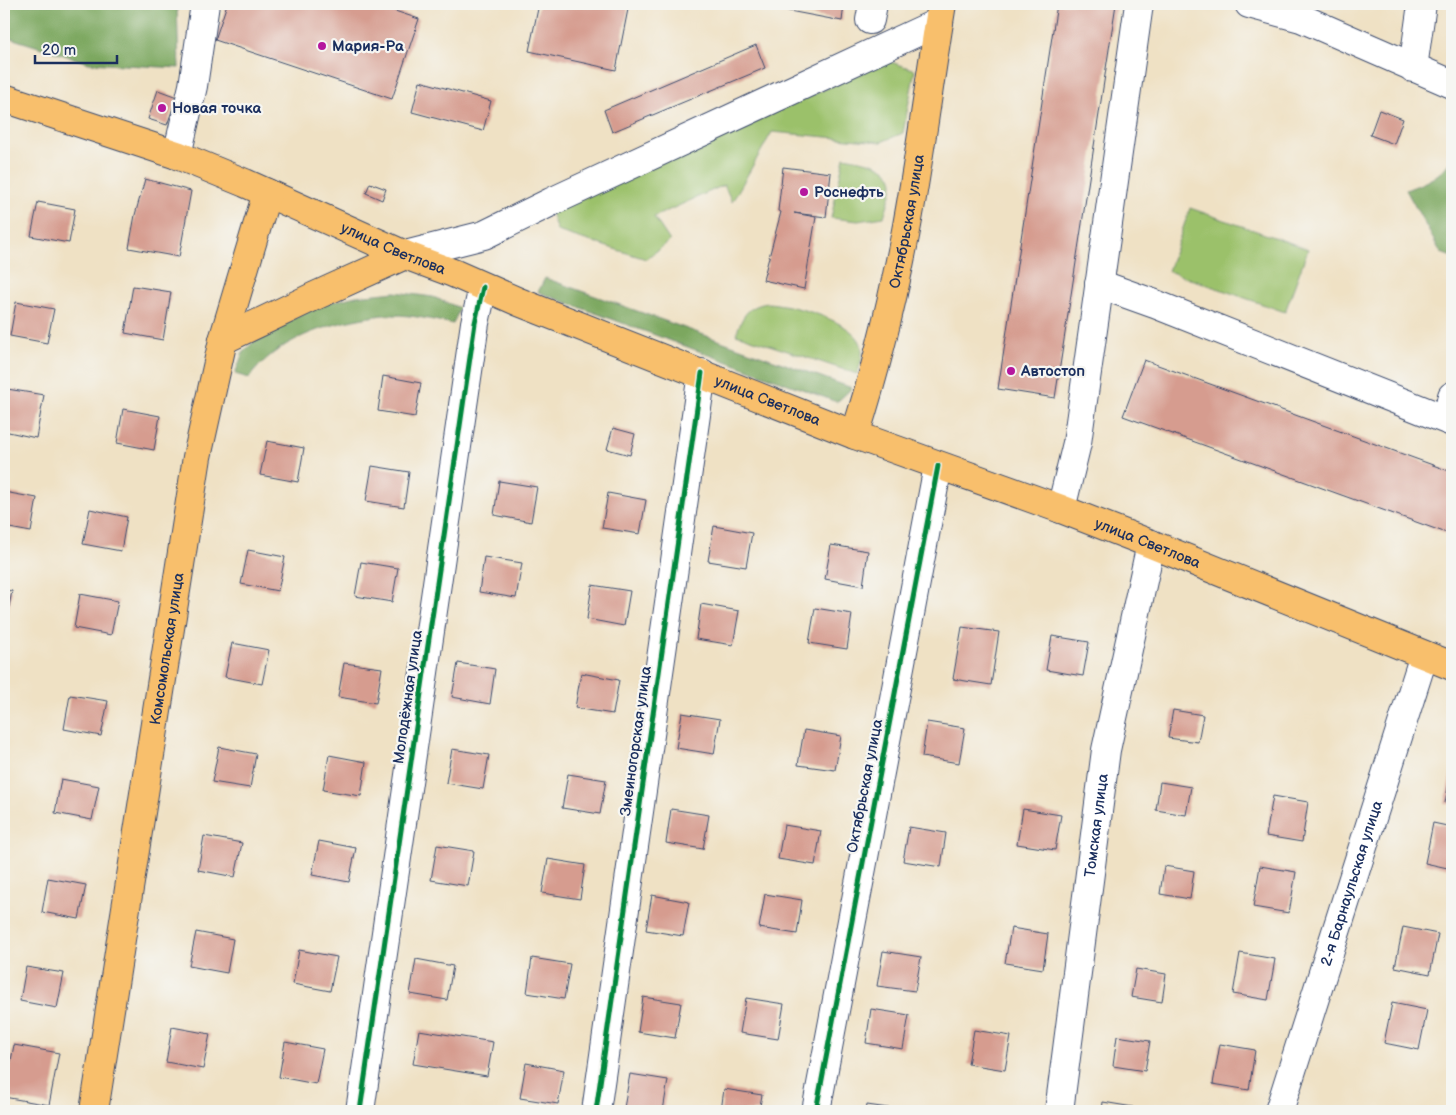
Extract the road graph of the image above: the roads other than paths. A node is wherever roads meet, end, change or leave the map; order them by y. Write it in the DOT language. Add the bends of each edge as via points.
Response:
graph roads {
  1 [pos="205,4"];
  2 [pos="1139,4"];
  3 [pos="1249,4"];
  4 [pos="1422,4"];
  5 [pos="941,13"];
  6 [pos="1413,68"];
  7 [pos="1452,84"];
  8 [pos="4,98"];
  9 [pos="177,155"];
  10 [pos="267,193"];
  11 [pos="405,255"];
  12 [pos="1099,284"];
  13 [pos="483,287"];
  14 [pos="223,340"];
  15 [pos="702,373"];
  16 [pos="1451,412"];
  17 [pos="855,435"];
  18 [pos="938,466"];
  19 [pos="1061,509"];
  20 [pos="1151,544"];
  21 [pos="1424,656"];
  22 [pos="1452,666"];
  23 [pos="94,1111"];
  24 [pos="360,1111"];
  25 [pos="596,1111"];
  26 [pos="816,1111"];
  27 [pos="1060,1111"];
  28 [pos="1279,1111"];
  1 -- 9 [label="street" via="193,86"];
  2 -- 12 [label="street"];
  3 -- 6 [label="street" via="1301,18"];
  4 -- 6 [label="street"];
  5 -- 11 [label="street" via="484,235"];
  5 -- 17 [label="main road, Октябрьская улица" via="904,241 872,382"];
  6 -- 7 [label="street"];
  8 -- 9 [label="main road, улица Светлова"];
  9 -- 10 [label="main road, улица Светлова"];
  10 -- 11 [label="main road, улица Светлова"];
  10 -- 14 [label="main road, Комсомольская улица"];
  11 -- 13 [label="main road, улица Светлова"];
  11 -- 14 [label="main road"];
  12 -- 16 [label="street"];
  12 -- 19 [label="street" via="1077,443"];
  13 -- 15 [label="main road, улица Светлова"];
  13 -- 24 [label="street, Молодёжная улица" via="475,323"];
  14 -- 23 [label="main road, Комсомольская улица" via="197,457"];
  15 -- 17 [label="main road, улица Светлова"];
  15 -- 25 [label="street, Змеиногорская улица"];
  17 -- 18 [label="main road, улица Светлова"];
  18 -- 19 [label="main road, улица Светлова"];
  18 -- 26 [label="street, Октябрьская улица"];
  19 -- 20 [label="main road, улица Светлова"];
  20 -- 21 [label="main road, улица Светлова"];
  20 -- 27 [label="street, Томская улица" via="1106,750"];
  21 -- 22 [label="main road, улица Светлова"];
  21 -- 28 [label="street, 2-я Барнаульская улица"];
}
